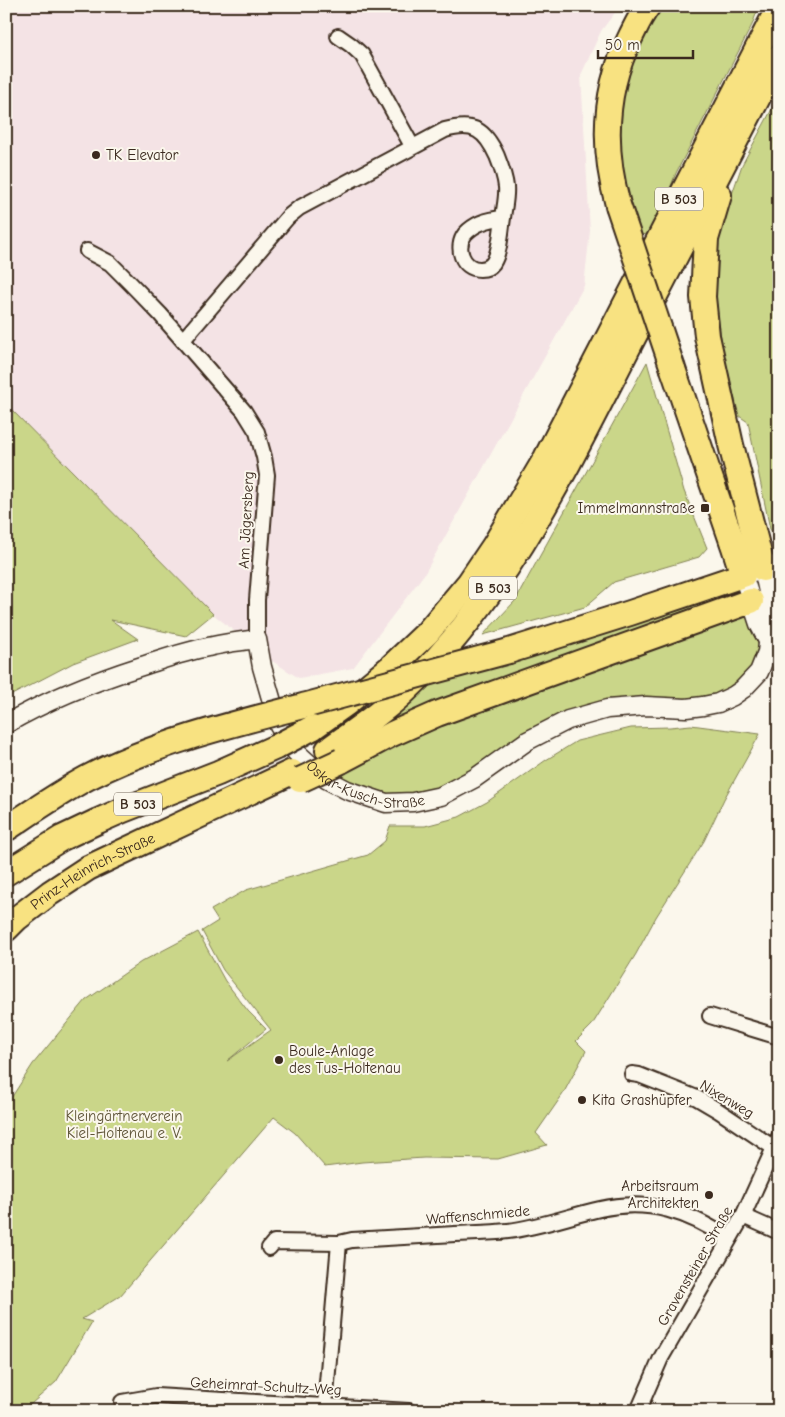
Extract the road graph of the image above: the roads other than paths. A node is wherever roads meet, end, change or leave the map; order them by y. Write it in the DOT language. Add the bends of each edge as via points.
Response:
graph roads {
  1 [pos="648,6"];
  2 [pos="779,7"];
  3 [pos="338,36"];
  4 [pos="779,57"];
  5 [pos="746,121"];
  6 [pos="412,146"];
  7 [pos="503,218"];
  8 [pos="87,251"];
  9 [pos="184,340"];
  10 [pos="761,570"];
  11 [pos="766,597"];
  12 [pos="257,639"];
  13 [pos="6,724"];
  14 [pos="335,756"];
  15 [pos="6,828"];
  16 [pos="6,873"];
  17 [pos="6,929"];
  18 [pos="710,1016"];
  19 [pos="779,1037"];
  20 [pos="632,1074"];
  21 [pos="777,1142"];
  22 [pos="743,1216"];
  23 [pos="779,1232"];
  24 [pos="729,1239"];
  25 [pos="339,1243"];
  26 [pos="269,1248"];
  27 [pos="122,1402"];
  28 [pos="325,1406"];
  29 [pos="363,1410"];
  30 [pos="409,1411"];
  31 [pos="638,1411"];
  1 -- 10 [label="highway, bridge" via="624,49 612,85 607,127 608,160 618,205 734,547"];
  2 -- 16 [label="highway, B 503, bridge" via="546,458 469,583 427,633 384,673 312,728 218,773 62,838"];
  3 -- 6 [label="street" via="362,55"];
  4 -- 5 [label="highway, B 503"];
  5 -- 10 [label="highway" via="706,239 703,297 707,336"];
  5 -- 14 [label="highway, B 503" via="565,468 513,560 451,643 407,690"];
  6 -- 7 [label="street" via="454,127 475,128 484,135 491,143 505,178"];
  6 -- 9 [label="street" via="288,217"];
  8 -- 9 [label="street, Am Jägersberg" via="110,263"];
  9 -- 12 [label="street, Am Jägersberg" via="244,411 257,432 264,457 267,475"];
  10 -- 11 [label="street, Oskar-Kusch-Straße"];
  10 -- 15 [label="highway, bridge" via="509,651 192,737 143,754 81,782"];
  11 -- 12 [label="street, Oskar-Kusch-Straße" via="759,624 767,638 767,652 759,672 733,696 704,706 607,709 568,720 527,741 475,778 441,796 412,802 386,803 347,790 326,779 296,752 279,726"];
  11 -- 14 [label="highway" via="436,714"];
  12 -- 13 [label="street" via="209,646 114,675 69,692"];
  14 -- 17 [label="highway, Prinz-Heinrich-Straße / B 503" via="88,868 50,893"];
  18 -- 19 [label="street"];
  20 -- 21 [label="street, Nixenweg" via="697,1098"];
  21 -- 22 [label="street, Gravensteiner Straße"];
  22 -- 23 [label="street"];
  22 -- 24 [label="street, Gravensteiner Straße"];
  24 -- 25 [label="street, Waffenschmiede" via="681,1213 654,1206 627,1205 514,1230"];
  24 -- 31 [label="street, Gravensteiner Straße" via="661,1358"];
  25 -- 26 [label="street, Waffenschmiede" via="274,1242"];
  25 -- 28 [label="street"];
  27 -- 28 [label="street, Geheimrat-Schultz-Weg" via="156,1396"];
  28 -- 29 [label="street, Geheimrat-Schultz-Weg"];
  29 -- 30 [label="street, Geheimrat-Schultz-Weg"];
}
